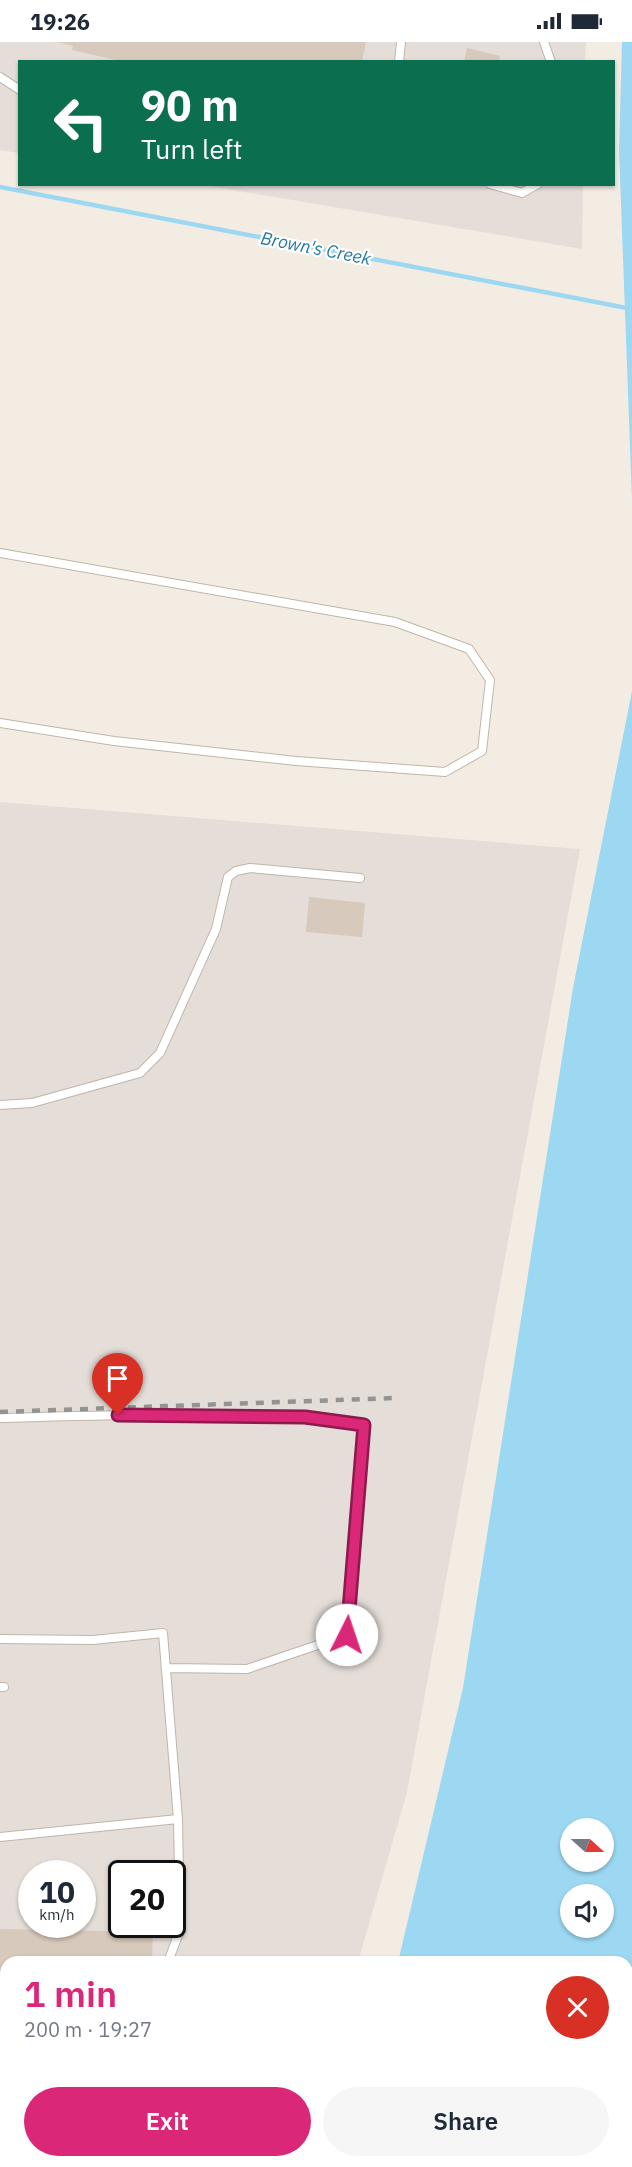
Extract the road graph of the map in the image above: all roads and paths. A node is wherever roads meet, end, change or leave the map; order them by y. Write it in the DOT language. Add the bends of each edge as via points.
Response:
graph roads {
  1 [pos="401,42"];
  2 [pos="544,42"];
  3 [pos="399,60"];
  4 [pos="550,60"];
  5 [pos="0,77"];
  6 [pos="18,89"];
  7 [pos="497,186"];
  8 [pos="534,186"];
  9 [pos="0,553"];
  10 [pos="0,723"];
  11 [pos="360,878"];
  12 [pos="0,1105"];
  13 [pos="0,1418"];
  14 [pos="0,1639"];
  15 [pos="166,1668"];
  16 [pos="178,1819"];
  17 [pos="0,1837"];
  18 [pos="170,1956"];
  1 -- 3 [label="lane"];
  2 -- 4 [label="lane"];
  5 -- 6 [label="lane"];
  7 -- 8 [label="lane" via="522,193"];
  9 -- 10 [label="lane" via="394,622 469,649 490,680 482,751 445,771 296,761 114,741"];
  11 -- 12 [label="lane" via="250,868 236,871 228,877 216,929 160,1053 140,1073 32,1104"];
  13 -- 15 [label="lane" via="305,1417 364,1425 347,1635 247,1669"];
  14 -- 15 [label="lane" via="93,1640 164,1633"];
  15 -- 16 [label="lane"];
  16 -- 17 [label="lane"];
  16 -- 18 [label="lane" via="180,1930"];
}
